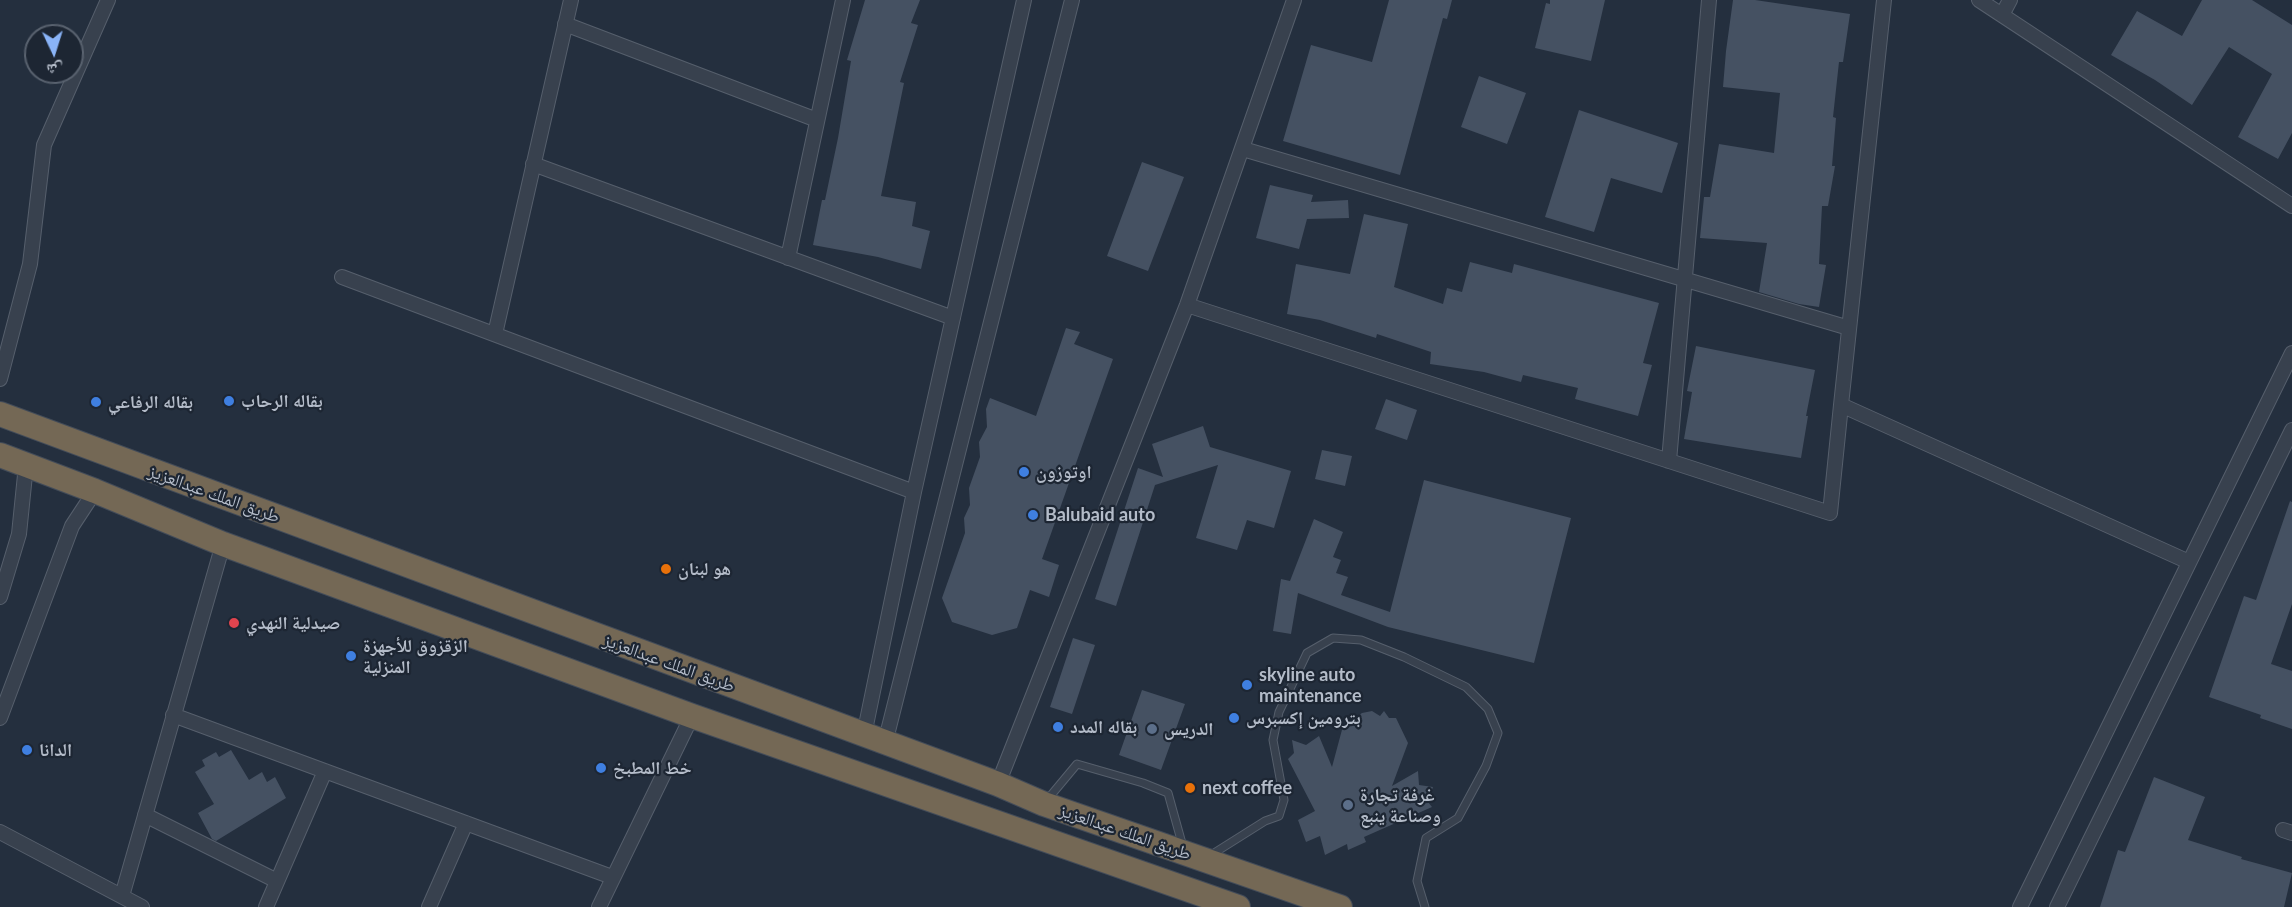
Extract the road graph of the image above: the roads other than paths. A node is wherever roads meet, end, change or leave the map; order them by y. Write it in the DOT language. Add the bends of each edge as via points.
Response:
graph roads {
  1 [pos="108,0"];
  2 [pos="571,0"];
  3 [pos="843,0"];
  4 [pos="1024,0"];
  5 [pos="1072,0"];
  6 [pos="1294,0"];
  7 [pos="1709,0"];
  8 [pos="1884,0"];
  9 [pos="1979,0"];
  10 [pos="2010,0"];
  11 [pos="2002,15"];
  12 [pos="565,24"];
  13 [pos="817,120"];
  14 [pos="1243,149"];
  15 [pos="533,164"];
  16 [pos="2292,206"];
  17 [pos="788,258"];
  18 [pos="342,277"];
  19 [pos="1685,278"];
  20 [pos="1187,305"];
  21 [pos="953,318"];
  22 [pos="1849,328"];
  23 [pos="495,334"];
  24 [pos="2292,353"];
  25 [pos="0,380"];
  26 [pos="1841,405"];
  27 [pos="0,414"];
  28 [pos="2292,430"];
  29 [pos="0,455"];
  30 [pos="1669,461"];
  31 [pos="26,465"];
  32 [pos="95,491"];
  33 [pos="914,492"];
  34 [pos="223,544"];
  35 [pos="2189,561"];
  36 [pos="0,597"];
  37 [pos="173,715"];
  38 [pos="692,716"];
  39 [pos="0,718"];
  40 [pos="874,740"];
  41 [pos="325,771"];
  42 [pos="998,784"];
  43 [pos="1044,804"];
  44 [pos="145,815"];
  45 [pos="466,823"];
  46 [pos="0,832"];
  47 [pos="1195,855"];
  48 [pos="612,877"];
  49 [pos="277,881"];
  50 [pos="122,896"];
  51 [pos="142,907"];
  52 [pos="266,907"];
  53 [pos="429,907"];
  54 [pos="599,907"];
  55 [pos="1238,907"];
  56 [pos="1340,907"];
  57 [pos="1425,907"];
  58 [pos="2020,907"];
  59 [pos="2057,907"];
  1 -- 25 [label="street" via="44,146 30,264"];
  2 -- 12 [label="street"];
  3 -- 13 [label="street"];
  4 -- 21 [label="street"];
  5 -- 40 [label="street"];
  6 -- 14 [label="street"];
  7 -- 19 [label="street"];
  8 -- 22 [label="street"];
  9 -- 11 [label="street"];
  10 -- 11 [label="street"];
  11 -- 16 [label="street"];
  12 -- 13 [label="street"];
  12 -- 15 [label="street"];
  13 -- 17 [label="street"];
  14 -- 19 [label="street"];
  14 -- 20 [label="street"];
  15 -- 17 [label="street"];
  15 -- 23 [label="street"];
  17 -- 21 [label="street"];
  18 -- 23 [label="street"];
  19 -- 22 [label="street"];
  19 -- 30 [label="street"];
  20 -- 30 [label="street"];
  20 -- 42 [label="street"];
  21 -- 33 [label="street"];
  22 -- 26 [label="street"];
  23 -- 33 [label="street"];
  24 -- 35 [label="street"];
  26 -- 30 [label="street" via="1830,513"];
  26 -- 35 [label="street"];
  27 -- 40 [label="highway, طريق الملك عبدالعزيز"];
  28 -- 59 [label="street"];
  29 -- 31 [label="highway, طريق الملك عبدالعزيز"];
  31 -- 32 [label="highway, طريق الملك عبدالعزيز"];
  31 -- 36 [label="street" via="19,534"];
  32 -- 34 [label="highway, طريق الملك عبدالعزيز"];
  32 -- 39 [label="street" via="72,526"];
  33 -- 40 [label="street"];
  34 -- 37 [label="street"];
  34 -- 38 [label="highway, طريق الملك عبدالعزيز"];
  35 -- 58 [label="street"];
  37 -- 41 [label="street"];
  37 -- 44 [label="street"];
  38 -- 48 [label="street"];
  38 -- 55 [label="highway, طريق الملك عبدالعزيز"];
  40 -- 42 [label="highway, طريق الملك عبدالعزيز"];
  41 -- 45 [label="street"];
  41 -- 49 [label="street"];
  42 -- 43 [label="highway, طريق الملك عبدالعزيز"];
  43 -- 47 [label="highway, طريق الملك عبدالعزيز"];
  43 -- 47 [label="lane" via="1077,764 1143,783 1168,793"];
  44 -- 49 [label="street"];
  44 -- 50 [label="street"];
  45 -- 48 [label="street"];
  45 -- 53 [label="street"];
  46 -- 50 [label="street"];
  47 -- 56 [label="highway, طريق الملك عبدالعزيز"];
  47 -- 57 [label="lane" via="1280,816 1284,800 1273,740 1279,712 1306,653 1333,638 1360,640 1466,687 1488,709 1498,733 1486,766 1458,818 1426,838 1417,881"];
  48 -- 54 [label="street"];
  49 -- 52 [label="street"];
  50 -- 51 [label="street"];
}
